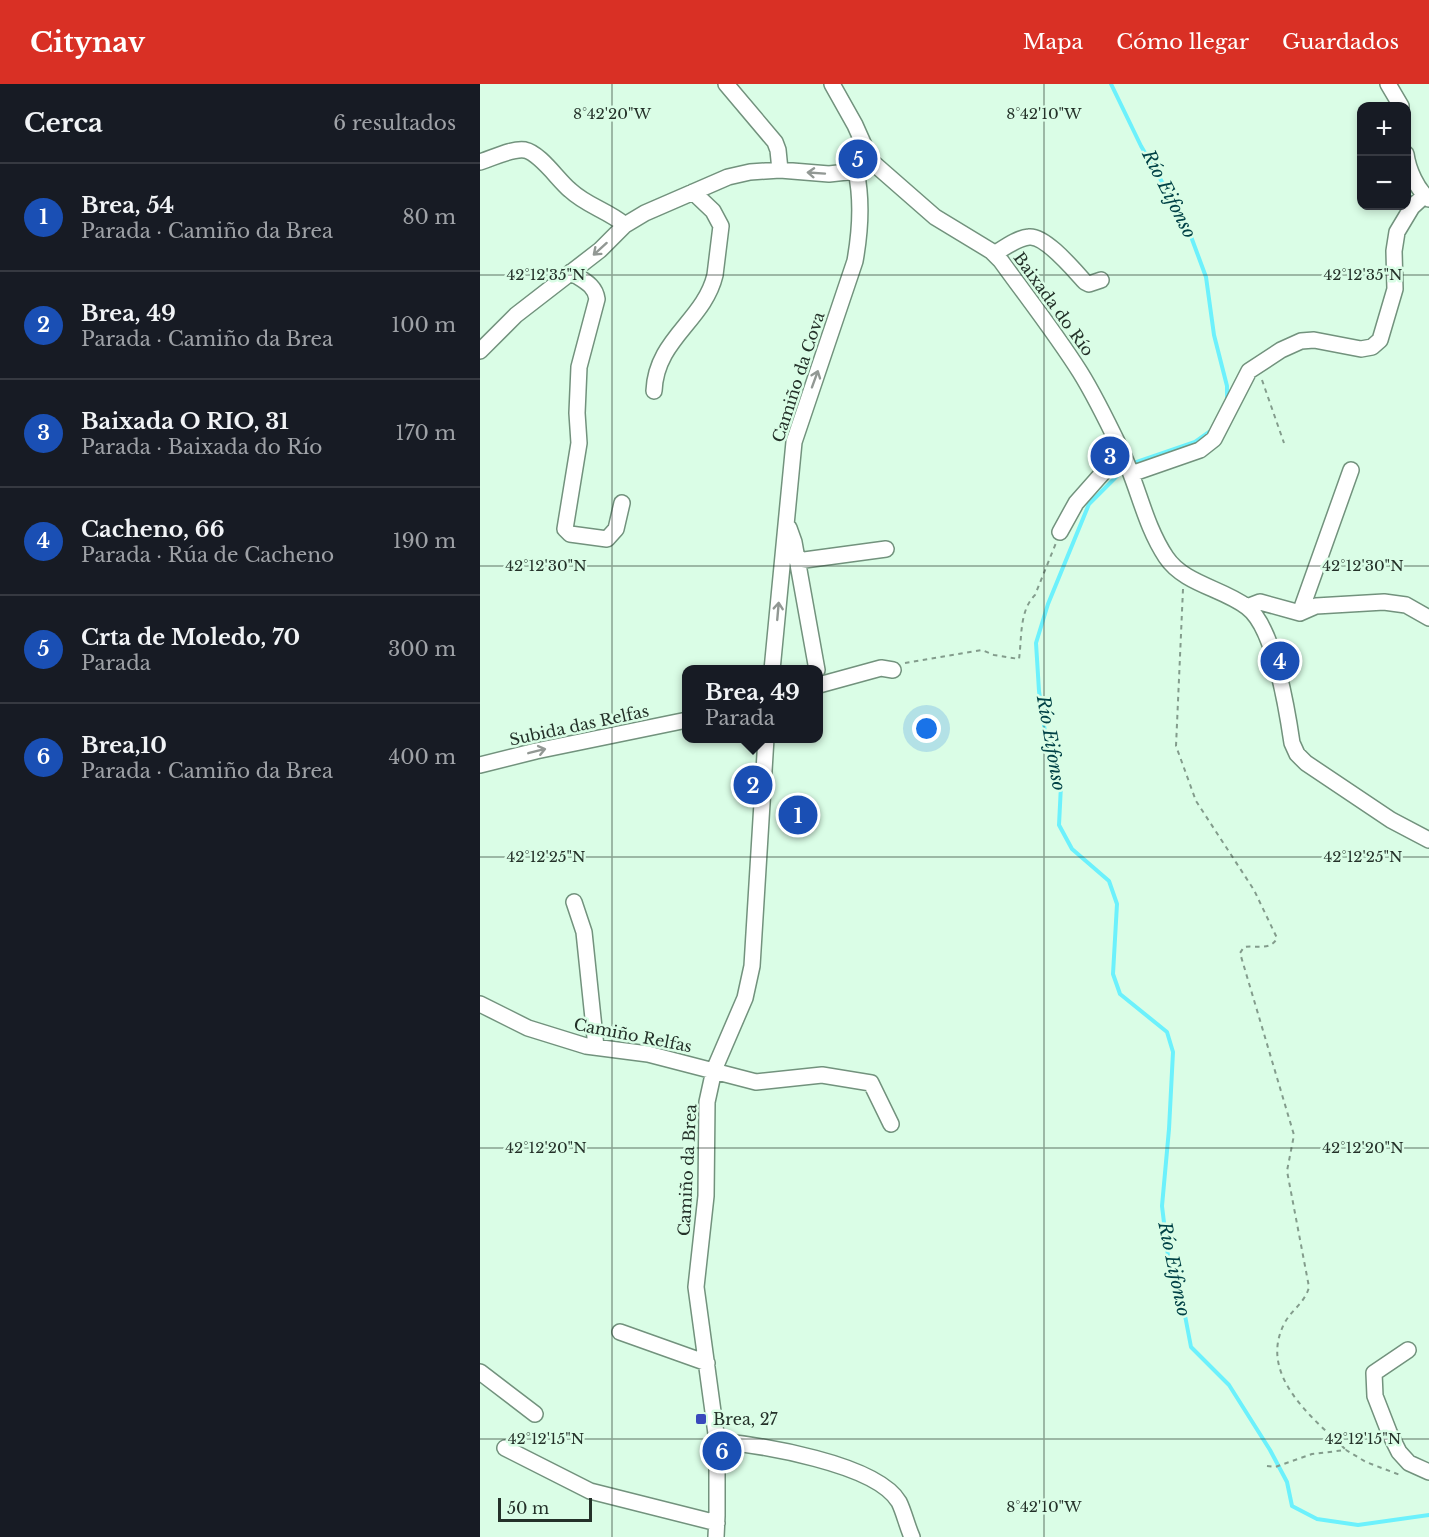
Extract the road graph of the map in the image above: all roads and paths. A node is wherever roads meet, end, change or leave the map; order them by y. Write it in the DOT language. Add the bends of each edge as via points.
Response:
graph roads {
  1 [pos="726,84"];
  2 [pos="832,84"];
  3 [pos="1388,84"];
  4 [pos="1399,102"];
  5 [pos="1408,156"];
  6 [pos="871,161"];
  7 [pos="480,162"];
  8 [pos="780,170"];
  9 [pos="856,171"];
  10 [pos="693,192"];
  11 [pos="1427,197"];
  12 [pos="625,225"];
  13 [pos="994,254"];
  14 [pos="571,273"];
  15 [pos="1101,280"];
  16 [pos="480,351"];
  17 [pos="1257,366"];
  18 [pos="654,391"];
  19 [pos="1284,443"];
  20 [pos="1122,451"];
  21 [pos="1352,470"];
  22 [pos="1130,472"];
  23 [pos="622,503"];
  24 [pos="787,519"];
  25 [pos="1060,532"];
  26 [pos="886,549"];
  27 [pos="797,561"];
  28 [pos="1184,575"];
  29 [pos="1247,607"];
  30 [pos="1300,613"];
  31 [pos="1429,618"];
  32 [pos="772,665"];
  33 [pos="816,665"];
  34 [pos="893,670"];
  35 [pos="823,678"];
  36 [pos="682,721"];
  37 [pos="766,743"];
  38 [pos="480,765"];
  39 [pos="1429,840"];
  40 [pos="574,902"];
  41 [pos="480,1004"];
  42 [pos="596,1047"];
  43 [pos="714,1070"];
  44 [pos="891,1124"];
  45 [pos="620,1332"];
  46 [pos="1408,1350"];
  47 [pos="706,1363"];
  48 [pos="480,1372"];
  49 [pos="535,1414"];
  50 [pos="717,1441"];
  51 [pos="506,1448"];
  52 [pos="1346,1450"];
  53 [pos="1267,1466"];
  54 [pos="1429,1472"];
  55 [pos="1406,1475"];
  56 [pos="716,1530"];
  57 [pos="912,1537"];
  1 -- 8 [label="street" via="775,142"];
  2 -- 6 [label="street"];
  3 -- 4 [label="street"];
  5 -- 11 [label="street" via="1412,174"];
  6 -- 9 [label="street"];
  6 -- 13 [label="street, Baixada do Río" via="935,217"];
  7 -- 12 [label="street" via="517,150 534,153 569,190"];
  9 -- 8 [label="street, one-way" via="829,174"];
  8 -- 10 [label="street" via="728,177"];
  24 -- 9 [label="street, Camiño da Cova, one-way" via="794,442 855,261 859,238"];
  10 -- 12 [label="street"];
  10 -- 18 [label="street" via="713,211 721,226 715,275 699,309 665,352"];
  11 -- 17 [label="street" via="1412,207 1397,232 1395,289 1380,340 1361,349 1301,341"];
  12 -- 14 [label="street, one-way"];
  13 -- 15 [label="street" via="1029,236 1036,237 1085,282"];
  13 -- 20 [label="street, Baixada do Río" via="1081,373"];
  14 -- 16 [label="street" via="516,315"];
  14 -- 23 [label="street" via="592,285 597,299 579,367 579,443 565,529 570,534 607,539 616,529"];
  17 -- 19 [label="path"];
  17 -- 22 [label="street" via="1249,371 1214,439 1200,450"];
  20 -- 22 [label="street, Baixada do Río"];
  20 -- 25 [label="street" via="1076,503"];
  21 -- 30 [label="street"];
  22 -- 28 [label="street, Baixada do Río" via="1152,533 1168,560"];
  24 -- 27 [label="street"];
  32 -- 24 [label="street, Camiño da Cova, one-way"];
  25 -- 34 [label="path" via="1023,620 1019,659 982,650 898,664"];
  26 -- 27 [label="street"];
  27 -- 33 [label="street"];
  28 -- 29 [label="street"];
  28 -- 52 [label="path" via="1176,746 1196,801 1254,890 1277,938 1269,947 1244,947 1240,953 1294,1135 1287,1171 1309,1287 1303,1302 1284,1323 1277,1342 1279,1371 1299,1404"];
  29 -- 30 [label="street" via="1260,602"];
  29 -- 39 [label="street" via="1264,629 1297,754 1391,820"];
  30 -- 31 [label="street" via="1316,606 1384,603 1406,605"];
  34 -- 35 [label="street" via="881,668"];
  38 -- 36 [label="street, Subida das Relfas, one-way"];
  37 -- 43 [label="street, Camiño da Brea" via="752,966 745,998"];
  40 -- 42 [label="street" via="584,932"];
  41 -- 42 [label="street, Camiño Relfas" via="528,1028"];
  42 -- 43 [label="street, Camiño Relfas" via="648,1054"];
  43 -- 44 [label="street, Camiño Relfas" via="756,1082 822,1075 871,1083"];
  43 -- 47 [label="street, Camiño da Brea" via="707,1102 706,1196 696,1287"];
  45 -- 47 [label="street"];
  46 -- 54 [label="street" via="1374,1372 1376,1396 1399,1452 1409,1463"];
  47 -- 50 [label="street, Camiño da Brea"];
  48 -- 49 [label="street"];
  50 -- 56 [label="street, Camiño da Brea"];
  50 -- 57 [label="street" via="824,1461 864,1475 898,1501"];
  51 -- 56 [label="street" via="590,1491"];
  52 -- 53 [label="path"];
  52 -- 55 [label="path" via="1366,1462"];
}
